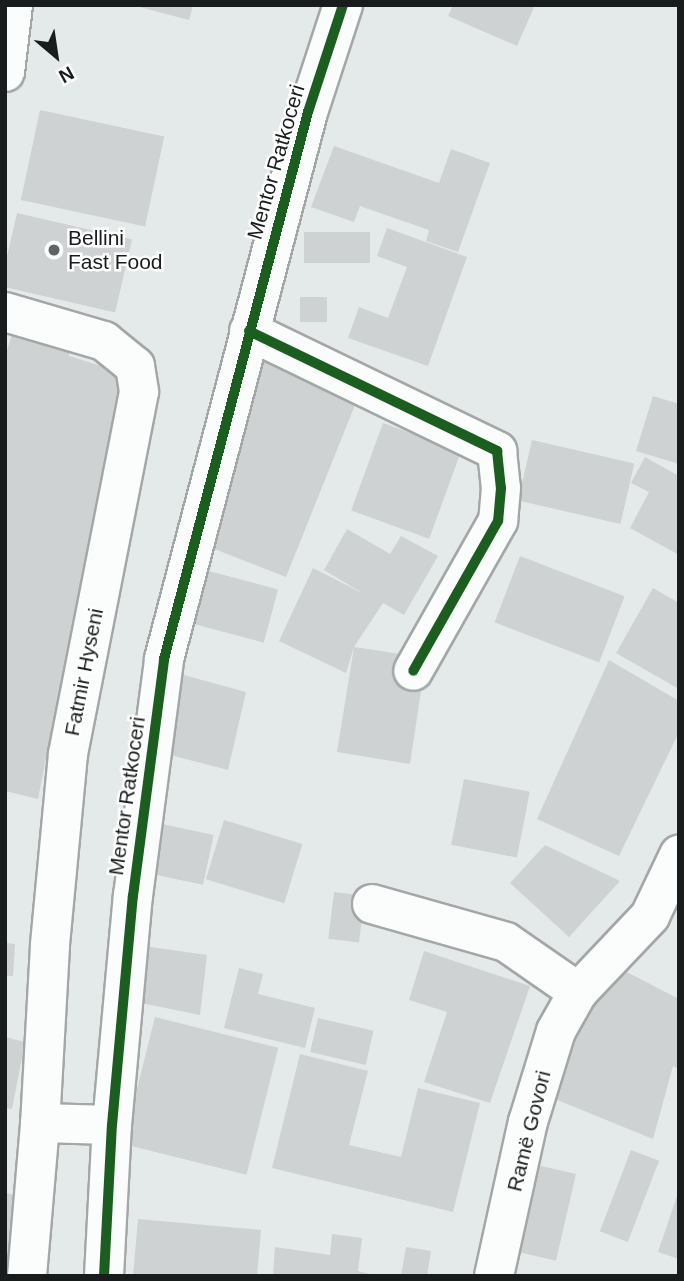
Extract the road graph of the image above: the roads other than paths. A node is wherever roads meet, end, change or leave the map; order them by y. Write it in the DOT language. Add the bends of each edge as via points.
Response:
graph roads {
  1 [pos="13,5"];
  2 [pos="344,5"];
  3 [pos="5,72"];
  4 [pos="5,312"];
  5 [pos="249,331"];
  6 [pos="413,671"];
  7 [pos="679,855"];
  8 [pos="372,904"];
  9 [pos="578,992"];
  10 [pos="40,1123"];
  11 [pos="112,1125"];
  12 [pos="27,1276"];
  13 [pos="104,1276"];
  14 [pos="494,1276"];
  1 -- 3 [label="street"];
  2 -- 5 [label="street, Mentor Ratkoceri" via="308,112"];
  4 -- 10 [label="street, Fatmir Hyseni" via="104,341 135,366 139,392 68,754"];
  5 -- 6 [label="street" via="497,451 498,521"];
  5 -- 11 [label="street, Mentor Ratkoceri" via="164,659 133,895"];
  7 -- 9 [label="street, Ramë Govori" via="650,916"];
  8 -- 9 [label="street" via="506,942"];
  9 -- 14 [label="street, Ramë Govori" via="556,1031 528,1122"];
  10 -- 11 [label="street"];
  10 -- 12 [label="street, Fatmir Hyseni"];
  11 -- 13 [label="street, Mentor Ratkoceri"];
}
